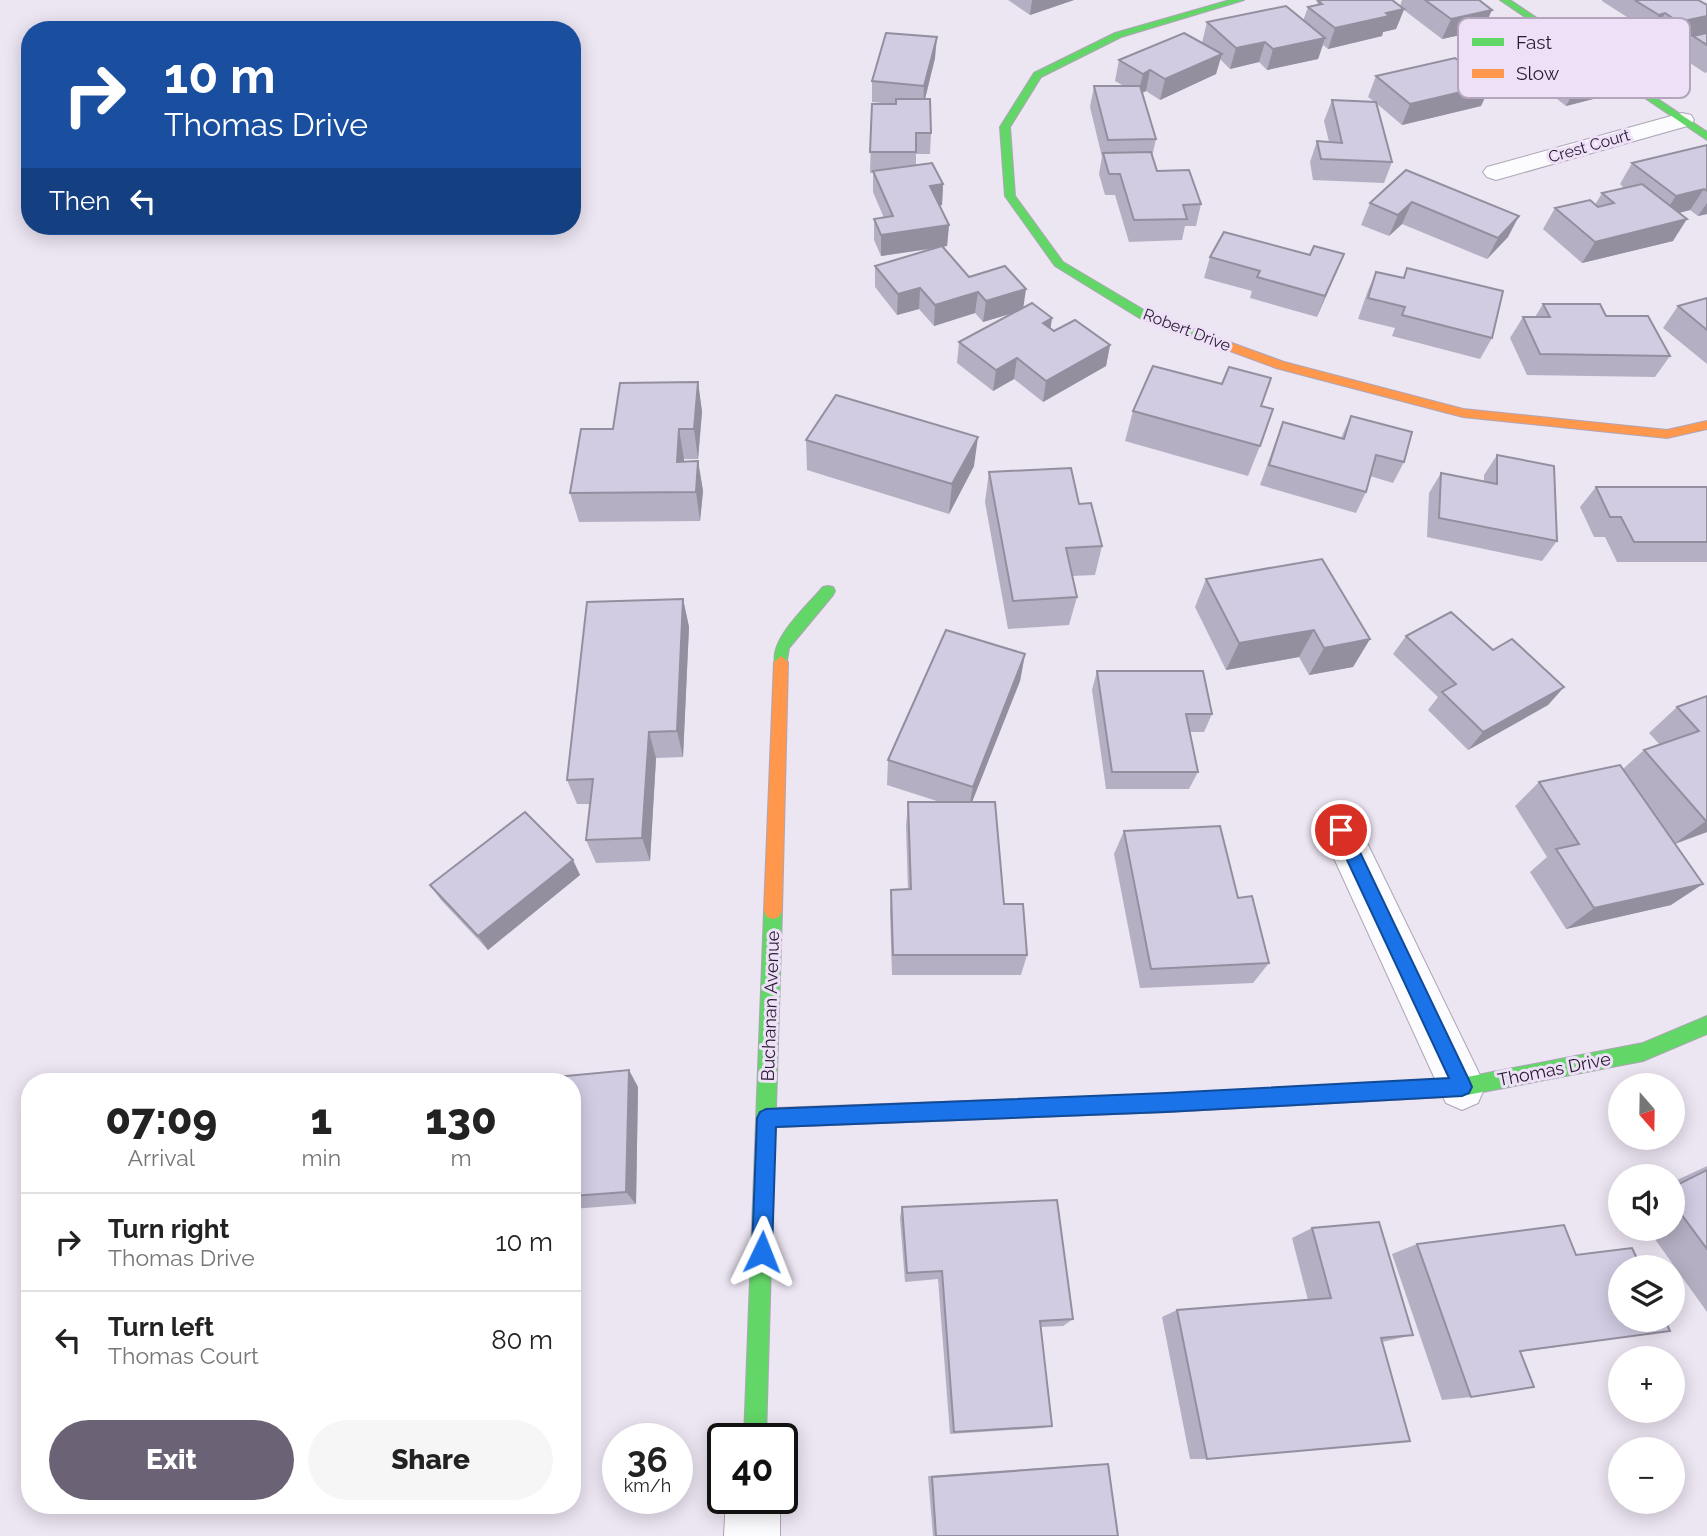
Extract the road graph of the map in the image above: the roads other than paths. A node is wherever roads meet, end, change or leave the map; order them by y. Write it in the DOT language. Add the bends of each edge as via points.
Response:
graph roads {
  1 [pos="1240,0"];
  2 [pos="1504,0"];
  3 [pos="1531,18"];
  4 [pos="1649,98"];
  5 [pos="1682,120"];
  6 [pos="1707,137"];
  7 [pos="1496,172"];
  8 [pos="1707,425"];
  9 [pos="828,591"];
  10 [pos="1341,830"];
  11 [pos="1707,1025"];
  12 [pos="1462,1087"];
  13 [pos="766,1118"];
  14 [pos="756,1423"];
  15 [pos="753,1514"];
  16 [pos="752,1536"];
  1 -- 8 [label="street, Robert Drive" via="1118,35 1037,75 1005,127 1010,195 1059,264 1145,316 1280,365 1464,413 1667,434"];
  2 -- 3 [label="street"];
  4 -- 5 [label="street"];
  5 -- 6 [label="street"];
  5 -- 7 [label="street, Crest Court"];
  9 -- 13 [label="street, Buchanan Avenue" via="782,646"];
  10 -- 12 [label="street"];
  11 -- 12 [label="street, Thomas Drive" via="1643,1052"];
  12 -- 13 [label="street, Thomas Drive"];
  13 -- 14 [label="street, Buchanan Avenue"];
  15 -- 16 [label="street"];
}
